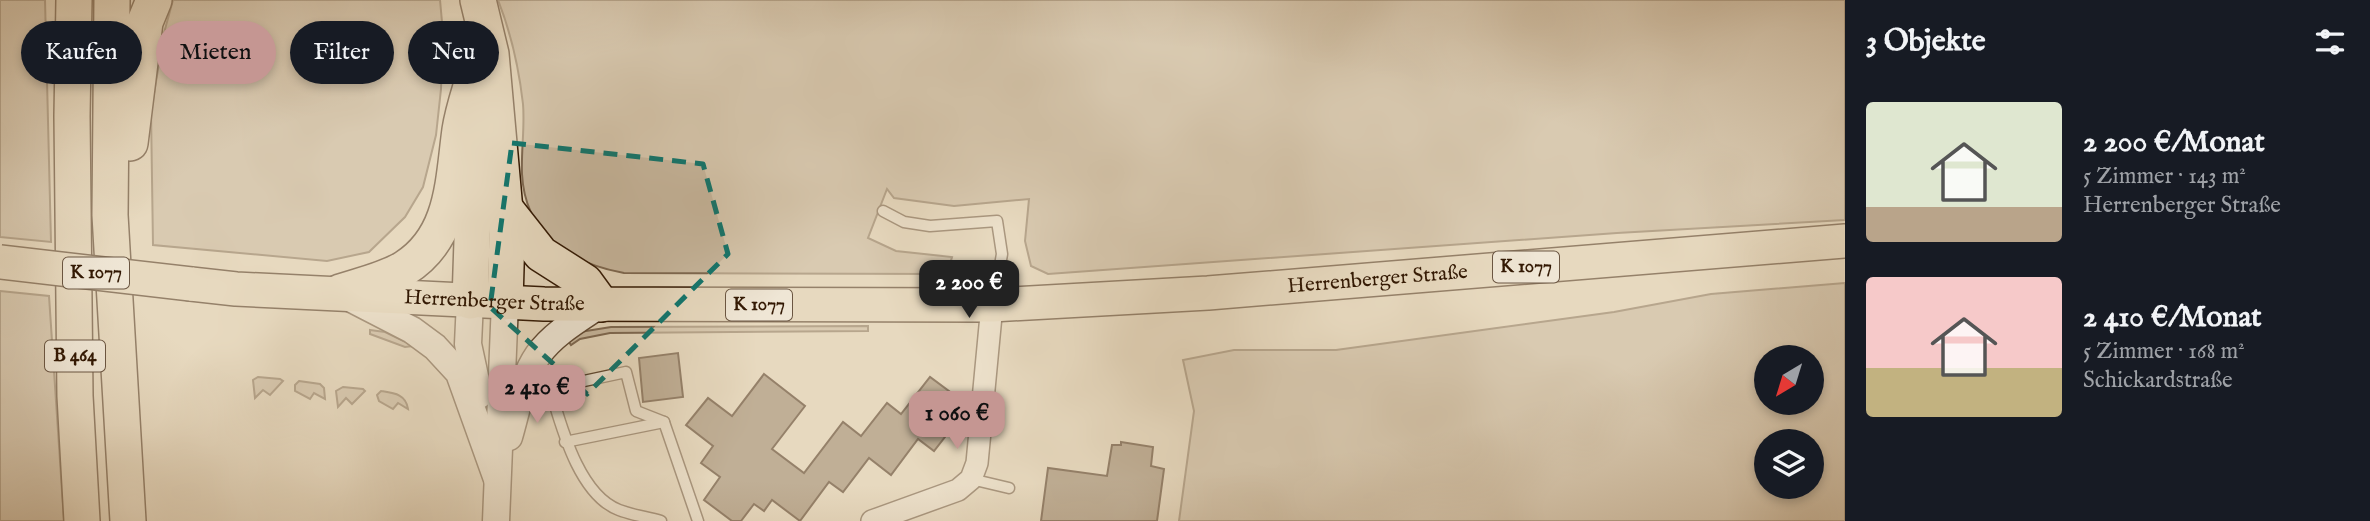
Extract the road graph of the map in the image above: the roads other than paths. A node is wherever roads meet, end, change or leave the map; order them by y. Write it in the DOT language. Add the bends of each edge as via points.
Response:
graph roads {
  1 [pos="54,0"];
  2 [pos="74,0"];
  3 [pos="112,0"];
  4 [pos="463,0"];
  5 [pos="478,0"];
  6 [pos="149,11"];
  7 [pos="468,21"];
  8 [pos="472,84"];
  9 [pos="475,84"];
  10 [pos="73,191"];
  11 [pos="505,207"];
  12 [pos="883,211"];
  13 [pos="1845,241"];
  14 [pos="0,262"];
  15 [pos="340,292"];
  16 [pos="470,301"];
  17 [pos="505,302"];
  18 [pos="601,304"];
  19 [pos="992,305"];
  20 [pos="117,307"];
  21 [pos="664,422"];
  22 [pos="565,442"];
  23 [pos="497,479"];
  24 [pos="971,479"];
  25 [pos="1009,488"];
  26 [pos="82,521"];
  27 [pos="128,521"];
  28 [pos="496,521"];
  29 [pos="661,521"];
  30 [pos="698,521"];
  31 [pos="872,521"];
  1 -- 10 [label="highway" via="56,159"];
  2 -- 10 [label="highway, B 464"];
  3 -- 20 [label="highway, B 464" via="110,215"];
  4 -- 7 [label="highway"];
  5 -- 11 [label="highway" via="491,54"];
  6 -- 20 [label="highway, B 464" via="125,187"];
  8 -- 15 [label="highway" via="450,203 438,236 406,268"];
  9 -- 16 [label="highway"];
  10 -- 26 [label="highway, B 464" via="75,397"];
  11 -- 17 [label="highway"];
  11 -- 18 [label="highway" via="541,254 585,282"];
  12 -- 19 [label="lane" via="904,222 930,226 997,220 1002,254"];
  13 -- 19 [label="main road, Herrenberger Straße / K 1077" via="1208,293"];
  14 -- 15 [label="main road, Herrenberger Straße / K 1077, bridge" via="236,289"];
  15 -- 16 [label="main road, Herrenberger Straße / K 1077"];
  15 -- 23 [label="street" via="412,330 459,373"];
  16 -- 17 [label="main road, Herrenberger Straße / K 1077"];
  16 -- 23 [label="street" via="468,344"];
  17 -- 18 [label="main road, Herrenberger Straße / K 1077"];
  17 -- 23 [label="street"];
  18 -- 19 [label="main road, Herrenberger Straße / K 1077"];
  18 -- 23 [label="street" via="565,329 533,362"];
  19 -- 24 [label="street" via="977,463"];
  20 -- 27 [label="highway, B 464"];
  21 -- 22 [label="lane"];
  21 -- 22 [label="lane" via="636,411 626,372 570,384 554,402"];
  21 -- 30 [label="lane"];
  22 -- 29 [label="lane" via="596,496 618,510"];
  23 -- 28 [label="street"];
  24 -- 25 [label="lane"];
  24 -- 31 [label="street" via="947,495"];
}
